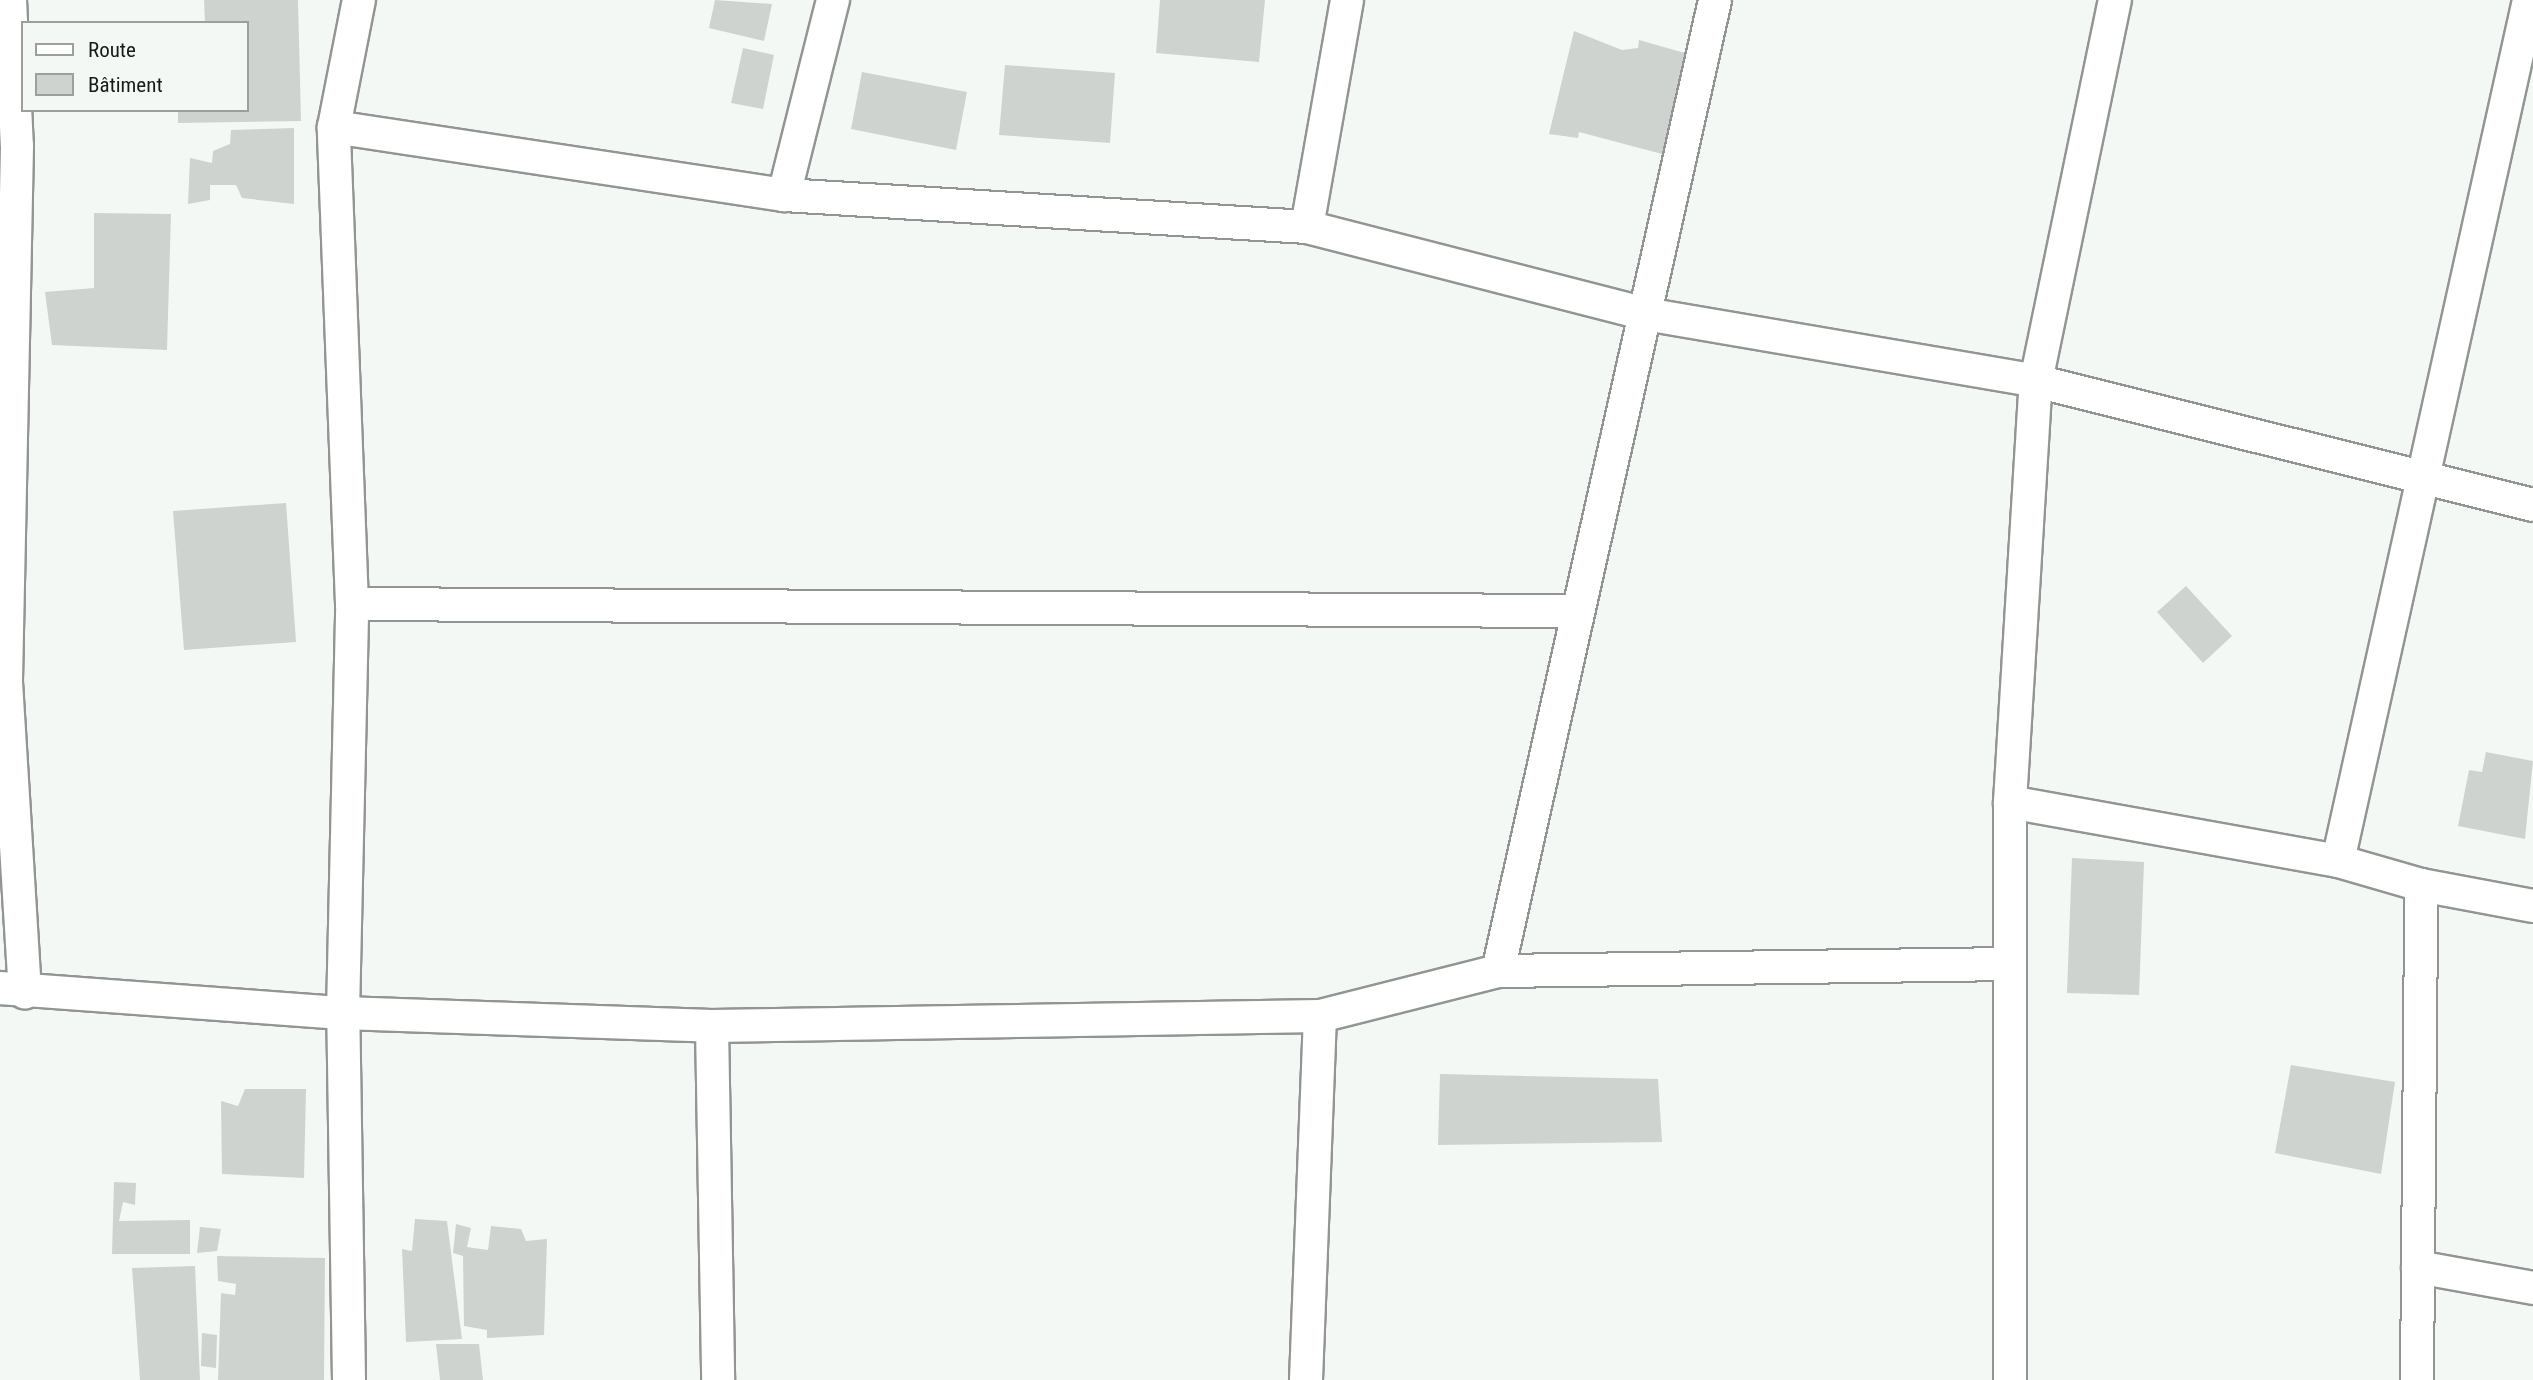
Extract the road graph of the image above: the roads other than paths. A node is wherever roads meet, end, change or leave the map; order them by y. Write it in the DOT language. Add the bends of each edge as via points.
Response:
graph roads {
  1 [pos="10,0"];
  2 [pos="359,0"];
  3 [pos="833,0"];
  4 [pos="1347,0"];
  5 [pos="1715,0"];
  6 [pos="2115,0"];
  7 [pos="2529,0"];
  8 [pos="2519,102"];
  9 [pos="334,127"];
  10 [pos="784,195"];
  11 [pos="1307,227"];
  12 [pos="1645,314"];
  13 [pos="2036,381"];
  14 [pos="2423,483"];
  15 [pos="2533,505"];
  16 [pos="352,604"];
  17 [pos="1578,611"];
  18 [pos="2010,802"];
  19 [pos="2339,862"];
  20 [pos="2421,886"];
  21 [pos="2533,906"];
  22 [pos="2009,964"];
  23 [pos="1498,971"];
  24 [pos="12,990"];
  25 [pos="343,1013"];
  26 [pos="1320,1016"];
  27 [pos="712,1026"];
  28 [pos="2418,1267"];
  29 [pos="2533,1288"];
  30 [pos="349,1380"];
  31 [pos="718,1380"];
  32 [pos="1306,1380"];
  33 [pos="2010,1380"];
  34 [pos="2417,1380"];
  1 -- 24 [label="street" via="17,146 6,682"];
  2 -- 9 [label="street"];
  3 -- 10 [label="street"];
  4 -- 11 [label="street"];
  5 -- 12 [label="street"];
  6 -- 13 [label="street"];
  7 -- 8 [label="street"];
  8 -- 14 [label="street"];
  9 -- 10 [label="street"];
  9 -- 16 [label="street"];
  10 -- 11 [label="street"];
  11 -- 12 [label="street"];
  12 -- 13 [label="street"];
  12 -- 17 [label="street"];
  13 -- 14 [label="street"];
  13 -- 18 [label="street"];
  14 -- 15 [label="street"];
  14 -- 19 [label="street"];
  16 -- 17 [label="street"];
  16 -- 25 [label="street"];
  17 -- 23 [label="street"];
  18 -- 19 [label="street"];
  18 -- 22 [label="street"];
  19 -- 20 [label="street"];
  20 -- 21 [label="street"];
  20 -- 28 [label="street"];
  22 -- 23 [label="street"];
  22 -- 33 [label="street"];
  23 -- 26 [label="street"];
  24 -- 25 [label="street"];
  25 -- 27 [label="street"];
  25 -- 30 [label="street"];
  26 -- 27 [label="street"];
  26 -- 32 [label="street"];
  27 -- 31 [label="street"];
  28 -- 29 [label="street"];
  28 -- 34 [label="street"];
}
